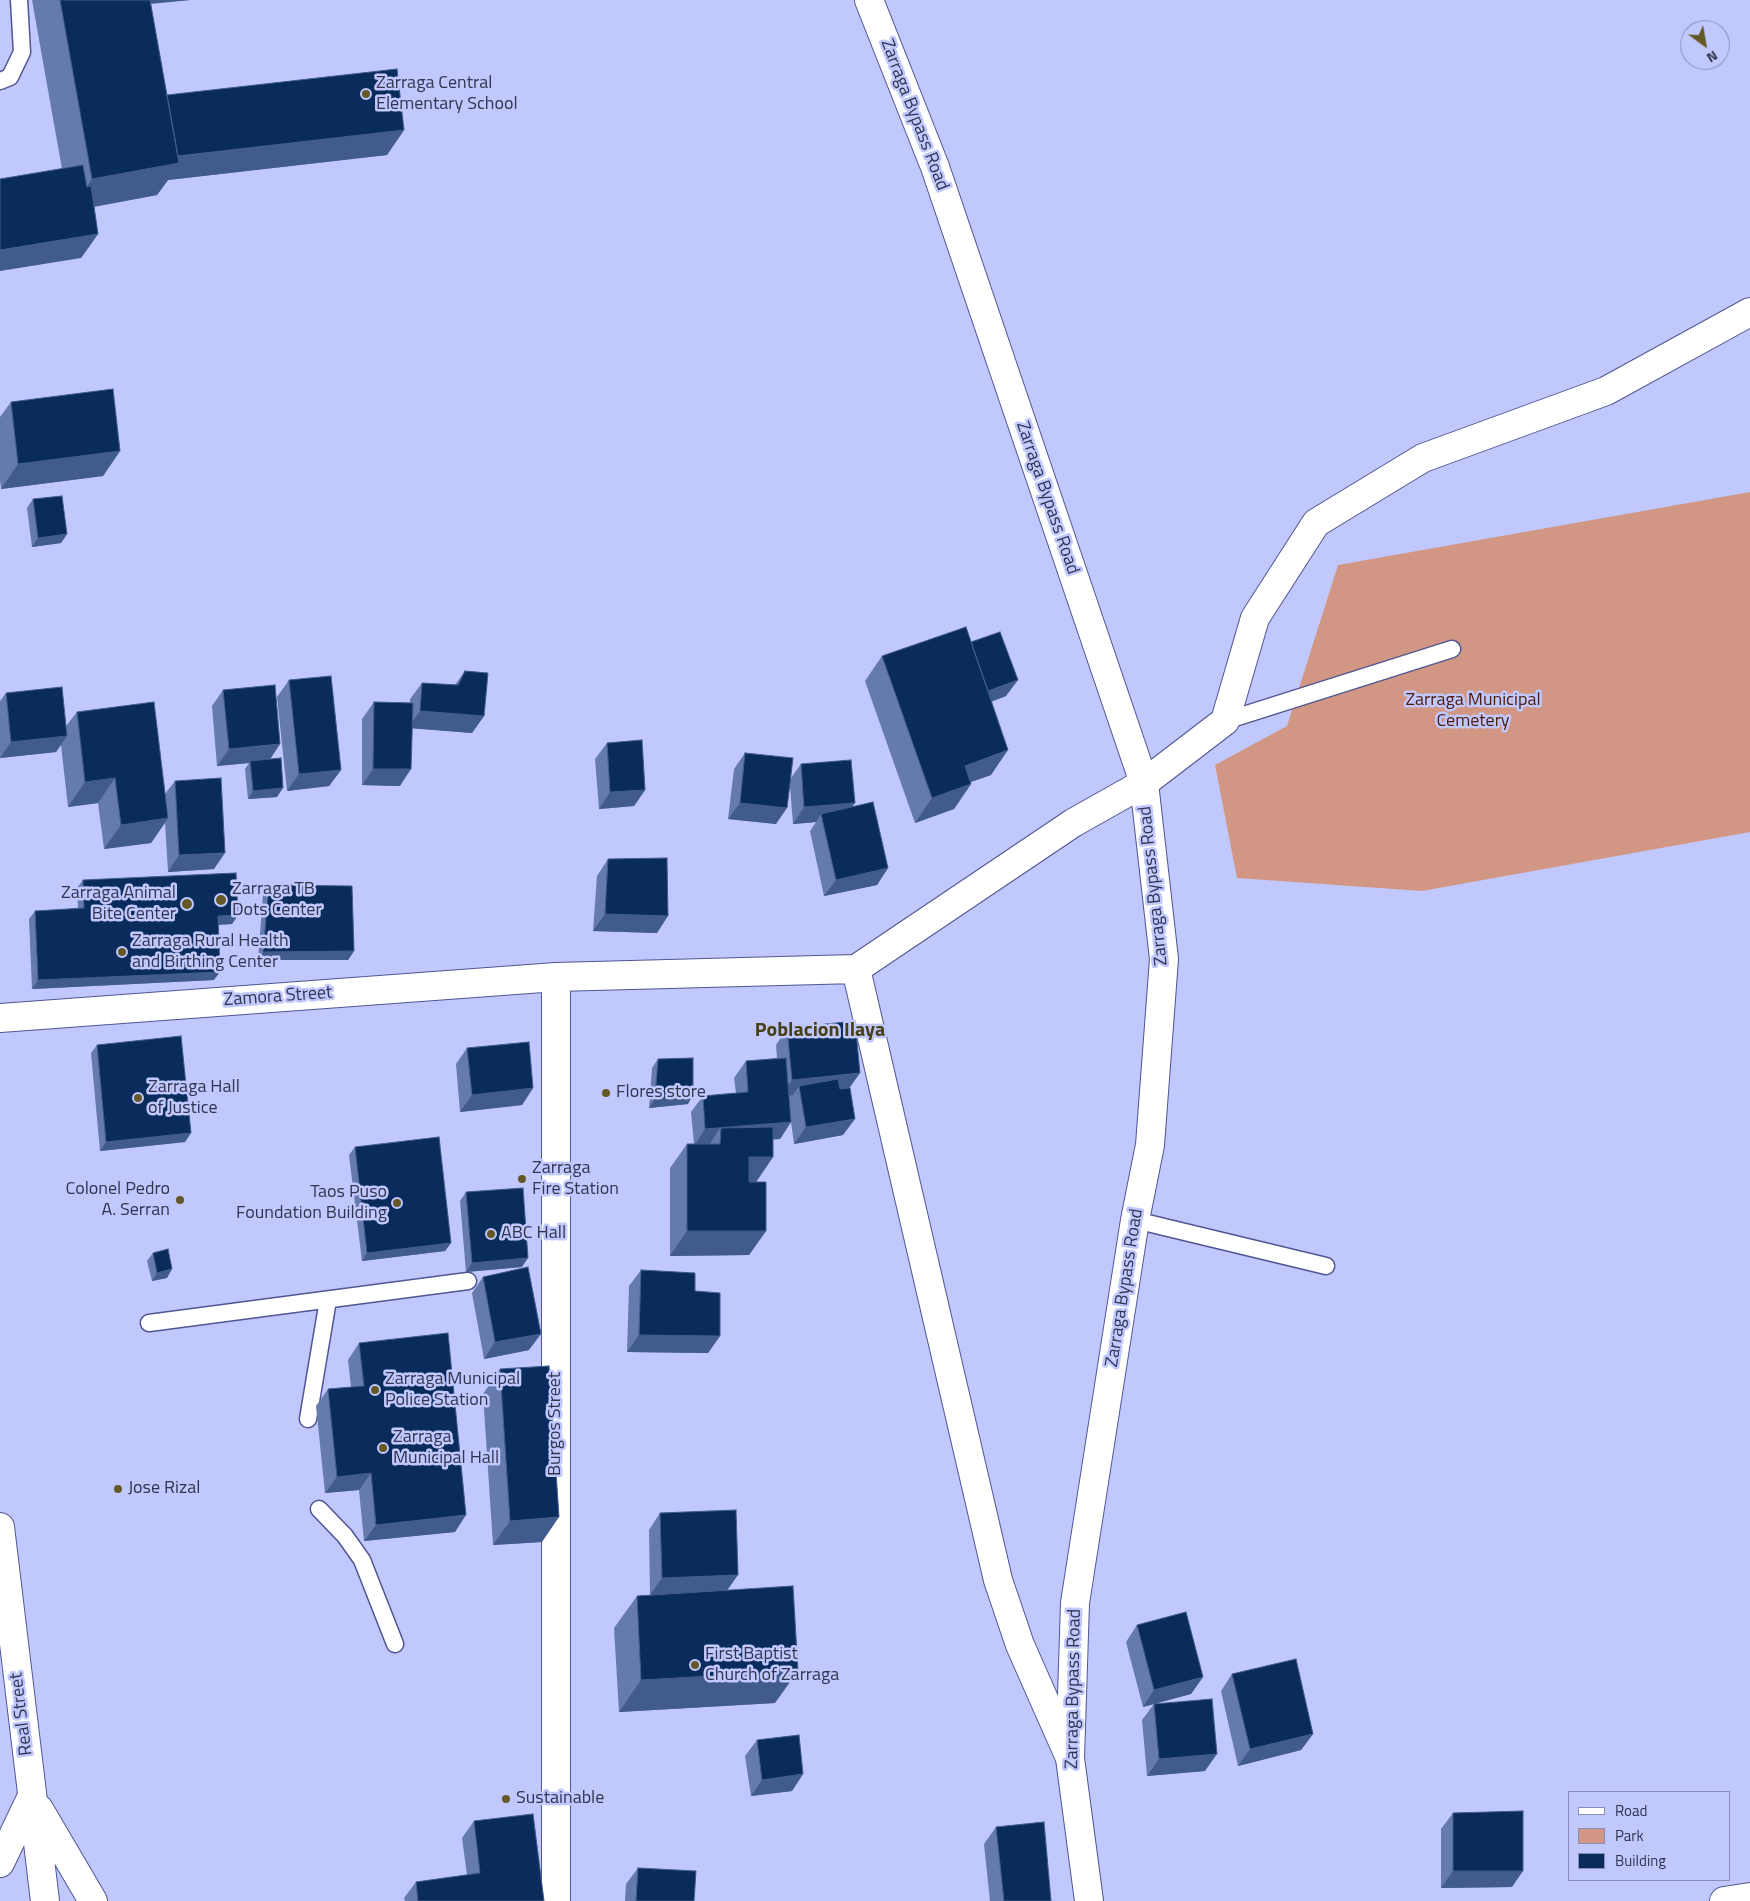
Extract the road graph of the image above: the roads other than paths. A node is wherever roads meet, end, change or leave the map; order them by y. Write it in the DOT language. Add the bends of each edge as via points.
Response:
graph roads {
  1 [pos="19,0"];
  2 [pos="869,0"];
  3 [pos="0,81"];
  4 [pos="1750,312"];
  5 [pos="1452,649"];
  6 [pos="1225,721"];
  7 [pos="1144,782"];
  8 [pos="856,968"];
  9 [pos="556,977"];
  10 [pos="0,1018"];
  11 [pos="1135,1220"];
  12 [pos="1326,1266"];
  13 [pos="468,1282"];
  14 [pos="328,1300"];
  15 [pos="149,1322"];
  16 [pos="308,1419"];
  17 [pos="319,1509"];
  18 [pos="0,1527"];
  19 [pos="395,1644"];
  20 [pos="1070,1758"];
  21 [pos="32,1796"];
  22 [pos="0,1863"];
  23 [pos="1750,1897"];
  24 [pos="46,1901"];
  25 [pos="92,1901"];
  26 [pos="556,1901"];
  27 [pos="1089,1901"];
  28 [pos="1724,1901"];
  1 -- 3 [label="lane" via="22,52 10,76"];
  2 -- 7 [label="street, Zarraga Bypass Road" via="935,167"];
  4 -- 6 [label="street" via="1606,391 1423,458 1316,523 1255,618"];
  5 -- 6 [label="lane"];
  6 -- 7 [label="street"];
  7 -- 8 [label="street" via="1073,823"];
  7 -- 11 [label="street, Zarraga Bypass Road" via="1164,959 1150,1145"];
  8 -- 9 [label="street, Zamora Street"];
  8 -- 20 [label="street" via="998,1580 1020,1644"];
  9 -- 10 [label="street, Zamora Street"];
  9 -- 26 [label="street, Burgos Street"];
  11 -- 12 [label="lane"];
  11 -- 20 [label="street, Zarraga Bypass Road" via="1075,1603"];
  13 -- 14 [label="lane"];
  14 -- 15 [label="lane"];
  14 -- 16 [label="lane"];
  17 -- 19 [label="lane" via="362,1560"];
  18 -- 21 [label="street, Real Street"];
  20 -- 27 [label="street, Zarraga Bypass Road"];
  21 -- 22 [label="street"];
  21 -- 24 [label="street, Real Street"];
  21 -- 25 [label="street"];
  23 -- 28 [label="street"];
}
